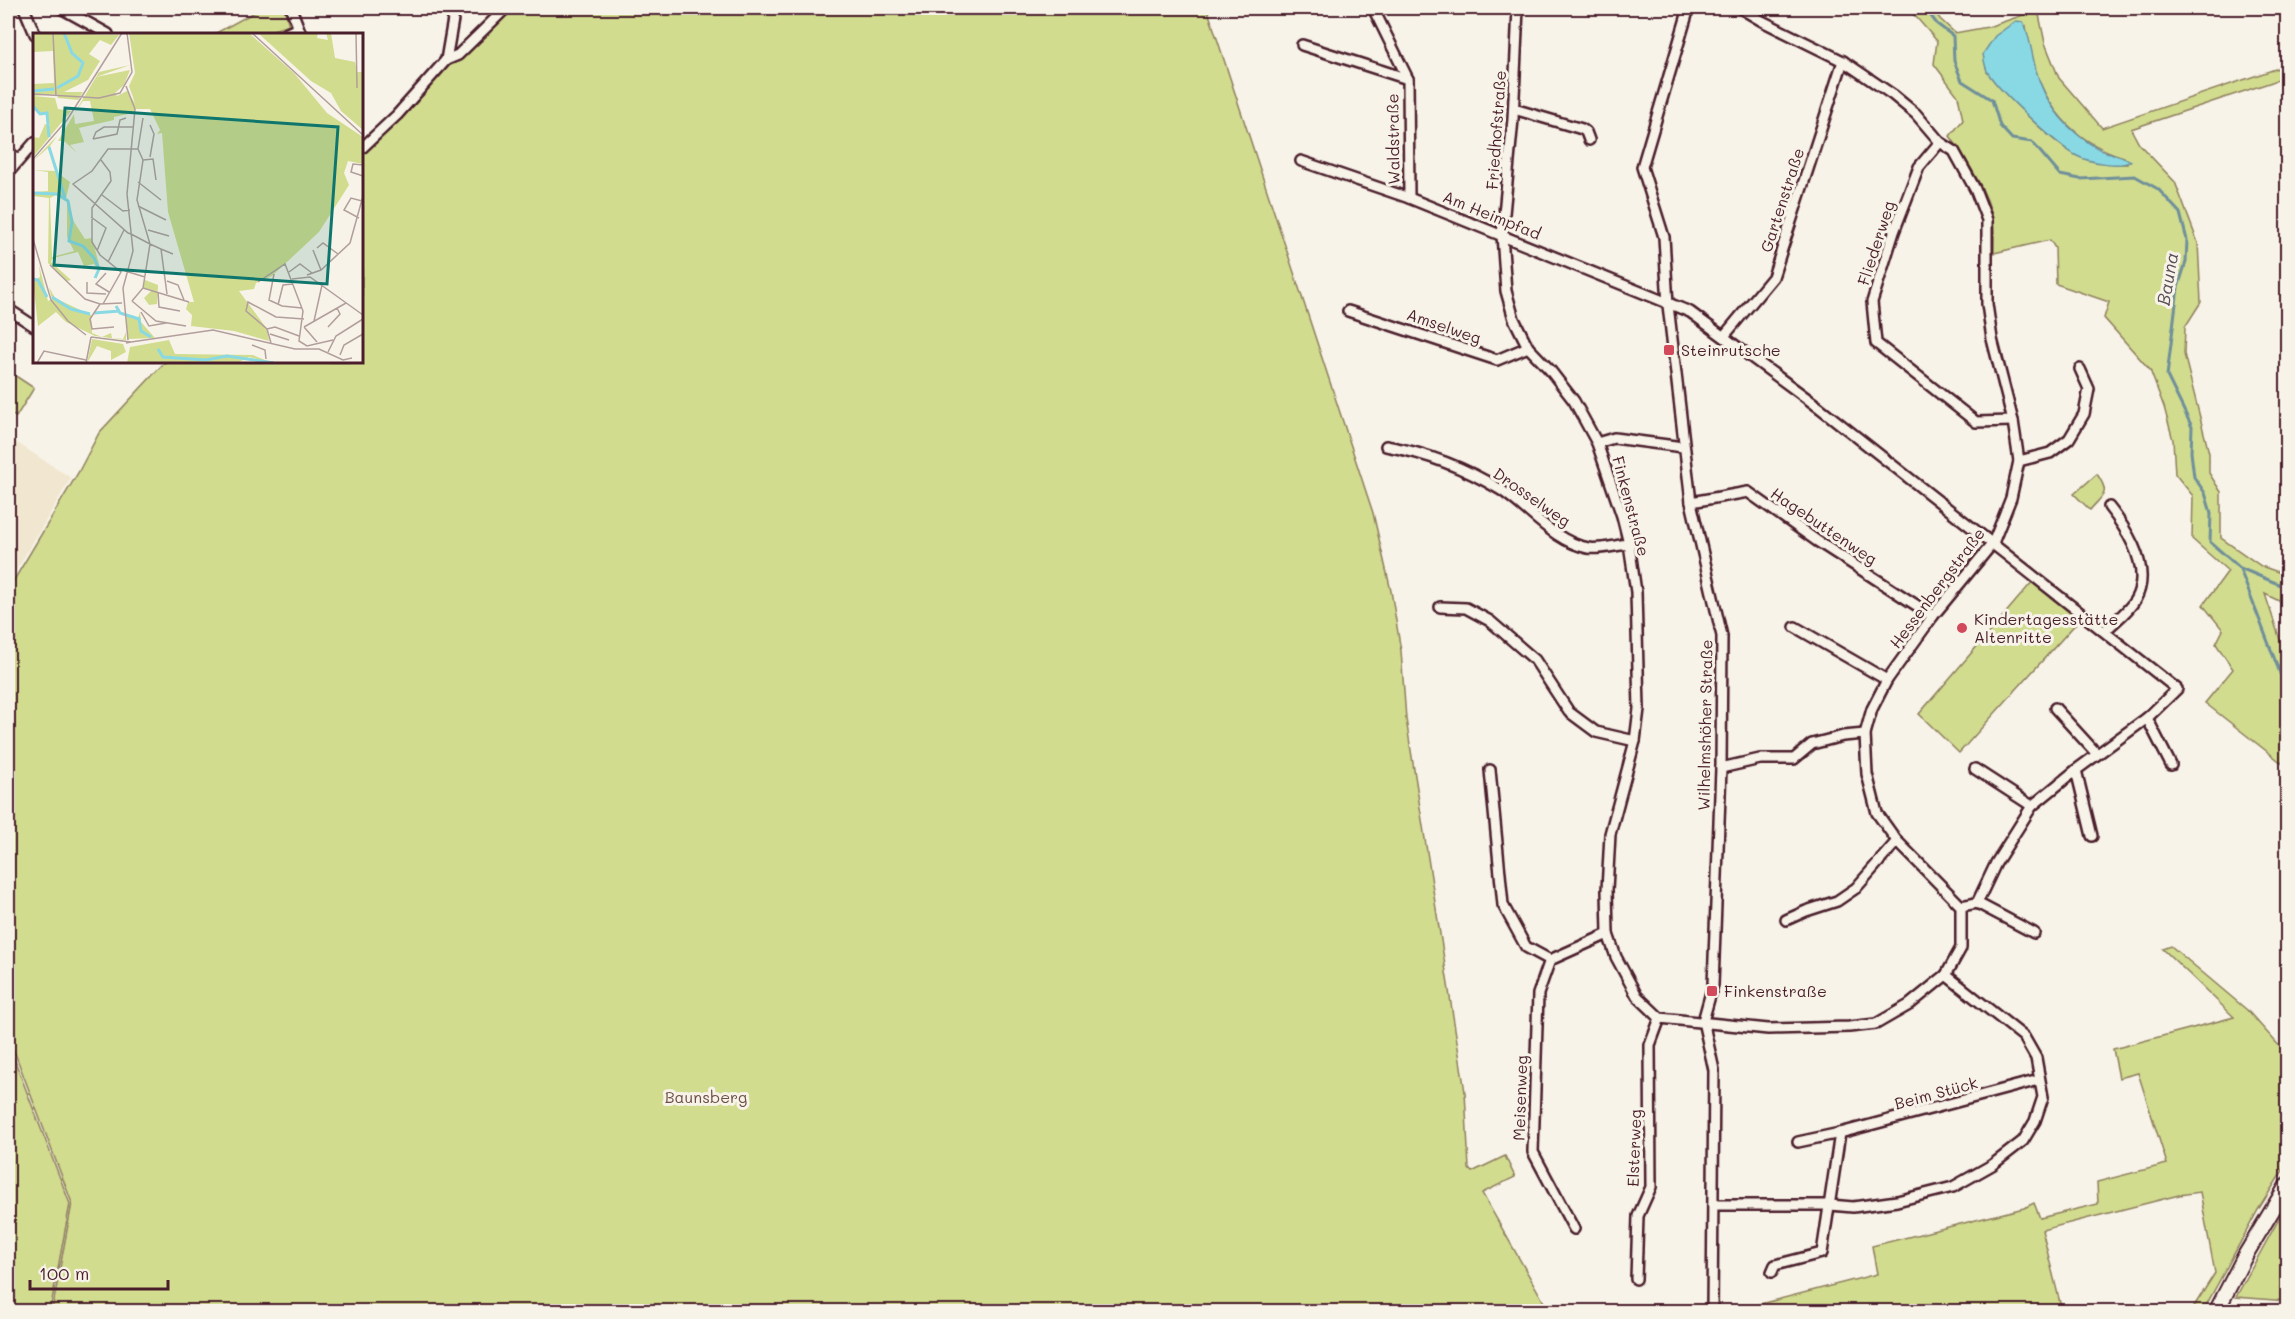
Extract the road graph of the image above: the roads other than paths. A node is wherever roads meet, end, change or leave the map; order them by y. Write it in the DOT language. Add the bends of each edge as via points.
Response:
graph roads {
  1 [pos="24,8"];
  2 [pos="61,8"];
  3 [pos="291,8"];
  4 [pos="455,8"];
  5 [pos="506,8"];
  6 [pos="1373,8"];
  7 [pos="1518,8"];
  8 [pos="1689,8"];
  9 [pos="1740,8"];
  10 [pos="300,32"];
  11 [pos="35,33"];
  12 [pos="106,33"];
  13 [pos="1302,45"];
  14 [pos="446,60"];
  15 [pos="1843,61"];
  16 [pos="1408,79"];
  17 [pos="1514,110"];
  18 [pos="1588,140"];
  19 [pos="1940,142"];
  20 [pos="33,144"];
  21 [pos="363,147"];
  22 [pos="8,151"];
  23 [pos="18,160"];
  24 [pos="1300,161"];
  25 [pos="8,173"];
  26 [pos="1409,198"];
  27 [pos="1502,235"];
  28 [pos="1506,291"];
  29 [pos="1668,305"];
  30 [pos="8,309"];
  31 [pos="1348,311"];
  32 [pos="33,325"];
  33 [pos="1724,336"];
  34 [pos="1528,347"];
  35 [pos="2080,369"];
  36 [pos="2013,421"];
  37 [pos="1598,443"];
  38 [pos="1386,446"];
  39 [pos="1683,447"];
  40 [pos="2019,461"];
  41 [pos="1691,502"];
  42 [pos="2109,507"];
  43 [pos="1993,543"];
  44 [pos="1629,544"];
  45 [pos="1440,607"];
  46 [pos="1933,616"];
  47 [pos="1796,627"];
  48 [pos="2105,631"];
  49 [pos="1887,680"];
  50 [pos="2055,708"];
  51 [pos="2147,718"];
  52 [pos="1865,734"];
  53 [pos="1635,741"];
  54 [pos="2097,754"];
  55 [pos="2171,765"];
  56 [pos="1720,768"];
  57 [pos="1975,769"];
  58 [pos="1490,770"];
  59 [pos="2076,770"];
  60 [pos="2032,806"];
  61 [pos="2092,836"];
  62 [pos="1897,841"];
  63 [pos="1977,903"];
  64 [pos="1961,906"];
  65 [pos="1786,920"];
  66 [pos="2034,933"];
  67 [pos="1608,934"];
  68 [pos="1550,960"];
  69 [pos="1946,975"];
  70 [pos="1660,1018"];
  71 [pos="1702,1022"];
  72 [pos="2039,1080"];
  73 [pos="1839,1133"];
  74 [pos="1798,1142"];
  75 [pos="2288,1184"];
  76 [pos="1713,1205"];
  77 [pos="1830,1205"];
  78 [pos="1574,1229"];
  79 [pos="1772,1272"];
  80 [pos="1636,1279"];
  81 [pos="1712,1311"];
  82 [pos="2216,1311"];
  1 -- 11 [label="street"];
  2 -- 12 [label="street"];
  3 -- 10 [label="street"];
  4 -- 14 [label="street"];
  5 -- 14 [label="street" via="458,55"];
  6 -- 16 [label="street, Waldstraße"];
  7 -- 17 [label="street, Friedhofstraße"];
  8 -- 29 [label="street, Wilhelmshöher Straße" via="1642,167 1664,237"];
  9 -- 15 [label="street, Hessenbergstraße"];
  13 -- 16 [label="street, Waldstraße"];
  14 -- 21 [label="street"];
  15 -- 19 [label="street, Hessenbergstraße" via="1901,101"];
  15 -- 33 [label="street, Gartenstraße" via="1773,277"];
  16 -- 26 [label="street, Waldstraße"];
  17 -- 18 [label="street" via="1582,129"];
  17 -- 27 [label="street, Friedhofstraße"];
  19 -- 36 [label="street, Hessenbergstraße" via="1954,151 1987,220 1987,304"];
  19 -- 36 [label="street, Fliederweg" via="1918,167 1894,232 1872,302 1876,343 1976,422"];
  20 -- 23 [label="street"];
  22 -- 23 [label="street"];
  23 -- 25 [label="street"];
  24 -- 26 [label="street, Am Heimpfad"];
  26 -- 27 [label="street, Am Heimpfad"];
  27 -- 28 [label="street, Friedhofstraße"];
  27 -- 29 [label="street, Am Heimpfad"];
  28 -- 34 [label="street, Finkenstraße"];
  29 -- 33 [label="street" via="1690,312"];
  29 -- 39 [label="street, Wilhelmshöher Straße"];
  30 -- 32 [label="street"];
  31 -- 34 [label="street, Amselweg" via="1497,360"];
  33 -- 43 [label="street"];
  34 -- 37 [label="street, Finkenstraße" via="1574,401"];
  35 -- 40 [label="street" via="2089,390 2084,414 2069,439 2050,453"];
  36 -- 40 [label="street, Hessenbergstraße"];
  37 -- 39 [label="street, Finkenstraße" via="1614,438"];
  37 -- 44 [label="street, Finkenstraße"];
  38 -- 44 [label="street, Drosselweg" via="1468,472 1502,491 1568,541 1589,549"];
  39 -- 41 [label="street, Wilhelmshöher Straße"];
  40 -- 43 [label="street, Hessenbergstraße" via="2011,498"];
  41 -- 46 [label="street, Hagebuttenweg" via="1748,492"];
  41 -- 56 [label="street, Wilhelmshöher Straße" via="1722,636"];
  42 -- 48 [label="street" via="2131,542 2141,577 2134,603"];
  43 -- 46 [label="street, Hessenbergstraße"];
  43 -- 48 [label="street"];
  44 -- 53 [label="street, Finkenstraße" via="1636,592 1639,709"];
  45 -- 53 [label="street" via="1466,608 1490,621 1535,660 1569,711 1596,732"];
  46 -- 49 [label="street, Hessenbergstraße"];
  47 -- 49 [label="street"];
  48 -- 51 [label="street" via="2177,689"];
  49 -- 52 [label="street, Hessenbergstraße"];
  50 -- 54 [label="street"];
  51 -- 54 [label="street"];
  51 -- 55 [label="street"];
  52 -- 56 [label="street" via="1812,744 1794,759 1760,759"];
  52 -- 62 [label="street, Hessenbergstraße" via="1867,774 1877,813"];
  53 -- 67 [label="street, Finkenstraße" via="1610,834"];
  54 -- 59 [label="street"];
  56 -- 71 [label="street, Wilhelmshöher Straße" via="1713,985"];
  57 -- 60 [label="street"];
  58 -- 68 [label="street" via="1503,904 1526,947"];
  59 -- 60 [label="street"];
  59 -- 61 [label="street"];
  60 -- 63 [label="street" via="1996,863"];
  62 -- 64 [label="street, Hessenbergstraße"];
  62 -- 65 [label="street" via="1856,888 1837,901"];
  63 -- 64 [label="street"];
  63 -- 66 [label="street"];
  64 -- 69 [label="street" via="1960,948"];
  67 -- 68 [label="street"];
  67 -- 70 [label="street, Finkenstraße" via="1638,996"];
  68 -- 78 [label="street, Meisenweg" via="1538,994 1533,1152"];
  69 -- 71 [label="street" via="1909,1005 1876,1024 1768,1029"];
  69 -- 72 [label="street" via="2024,1037 2036,1058"];
  70 -- 71 [label="street"];
  70 -- 80 [label="street, Elsterweg" via="1650,1045 1651,1187 1638,1216"];
  71 -- 76 [label="street" via="1714,1070"];
  72 -- 73 [label="street, Beim Stück"];
  72 -- 77 [label="street" via="2043,1097 2035,1121 2023,1141 1992,1165 1953,1187 1897,1202 1853,1207"];
  73 -- 74 [label="street, Beim Stück"];
  73 -- 77 [label="street"];
  75 -- 82 [label="main road"];
  76 -- 77 [label="street"];
  76 -- 81 [label="street"];
  77 -- 79 [label="street" via="1822,1253 1774,1265"];
}
